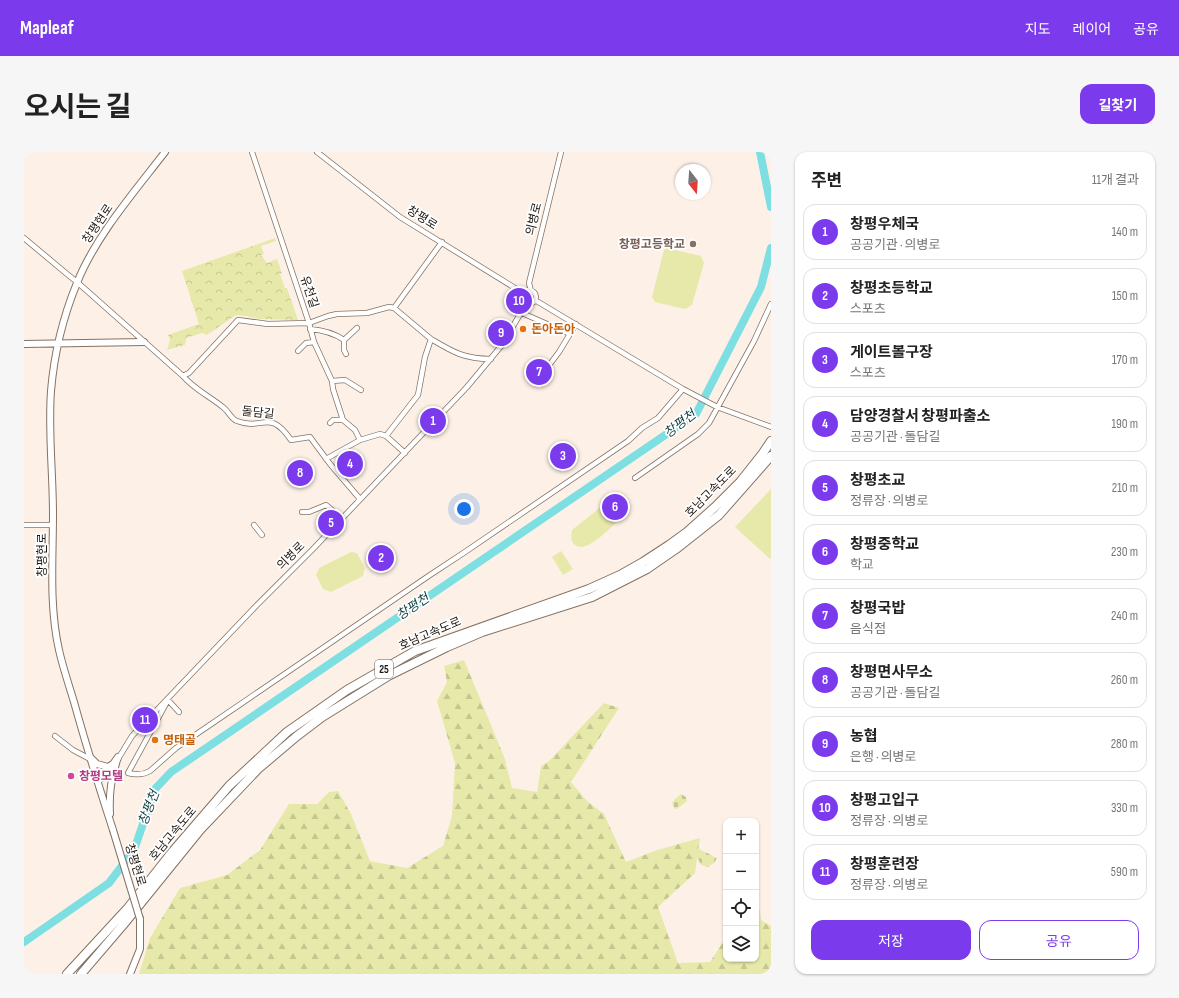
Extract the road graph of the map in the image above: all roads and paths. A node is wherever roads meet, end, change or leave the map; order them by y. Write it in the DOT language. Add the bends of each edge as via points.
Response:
graph roads {
  1 [pos="165,152"];
  2 [pos="252,152"];
  3 [pos="317,152"];
  4 [pos="561,152"];
  5 [pos="24,238"];
  6 [pos="442,242"];
  7 [pos="77,282"];
  8 [pos="531,291"];
  9 [pos="523,293"];
  10 [pos="535,300"];
  11 [pos="526,304"];
  12 [pos="771,304"];
  13 [pos="394,308"];
  14 [pos="522,313"];
  15 [pos="309,323"];
  16 [pos="576,324"];
  17 [pos="357,328"];
  18 [pos="310,329"];
  19 [pos="570,334"];
  20 [pos="431,339"];
  21 [pos="344,340"];
  22 [pos="144,342"];
  23 [pos="314,342"];
  24 [pos="24,344"];
  25 [pos="58,344"];
  26 [pos="298,351"];
  27 [pos="346,354"];
  28 [pos="491,359"];
  29 [pos="183,376"];
  30 [pos="538,380"];
  31 [pos="332,381"];
  32 [pos="361,390"];
  33 [pos="685,390"];
  34 [pos="717,407"];
  35 [pos="344,420"];
  36 [pos="330,423"];
  37 [pos="771,427"];
  38 [pos="386,436"];
  39 [pos="360,440"];
  40 [pos="771,441"];
  41 [pos="405,453"];
  42 [pos="768,455"];
  43 [pos="326,459"];
  44 [pos="635,478"];
  45 [pos="360,499"];
  46 [pos="302,512"];
  47 [pos="342,518"];
  48 [pos="24,525"];
  49 [pos="53,525"];
  50 [pos="254,525"];
  51 [pos="262,535"];
  52 [pos="168,700"];
  53 [pos="179,712"];
  54 [pos="55,736"];
  55 [pos="88,751"];
  56 [pos="118,757"];
  57 [pos="90,759"];
  58 [pos="97,782"];
  59 [pos="112,827"];
  60 [pos="67,974"];
  61 [pos="81,974"];
  62 [pos="130,974"];
  1 -- 7 [label="main road, 창평현로" via="93,250"];
  2 -- 15 [label="street, 유천길"];
  3 -- 6 [label="street, 창평로" via="400,217"];
  4 -- 8 [label="street, 의병로" via="529,283"];
  5 -- 7 [label="street"];
  6 -- 9 [label="street, 창평로"];
  6 -- 13 [label="street"];
  7 -- 22 [label="street"];
  7 -- 25 [label="main road, 창평현로"];
  8 -- 9 [label="street"];
  8 -- 10 [label="street"];
  9 -- 11 [label="street" via="522,300"];
  10 -- 11 [label="street" via="532,304"];
  10 -- 16 [label="street"];
  11 -- 14 [label="street, 의병로"];
  12 -- 34 [label="street" via="754,341"];
  13 -- 15 [label="street, 유천길" via="367,313 337,314"];
  13 -- 20 [label="street"];
  14 -- 19 [label="street"];
  14 -- 28 [label="street, 의병로"];
  15 -- 18 [label="street"];
  15 -- 29 [label="street" via="268,324 238,320 189,373"];
  16 -- 19 [label="street"];
  16 -- 33 [label="street"];
  17 -- 21 [label="street"];
  18 -- 21 [label="street" via="317,329"];
  18 -- 23 [label="street"];
  19 -- 30 [label="street"];
  20 -- 28 [label="street" via="454,352 476,359"];
  20 -- 38 [label="street" via="418,394"];
  21 -- 27 [label="street"];
  22 -- 25 [label="main road"];
  22 -- 29 [label="street"];
  23 -- 26 [label="street" via="306,343"];
  23 -- 31 [label="street"];
  24 -- 25 [label="main road"];
  25 -- 49 [label="main road, 창평현로" via="51,393"];
  28 -- 41 [label="street, 의병로"];
  29 -- 43 [label="street, 돌담길" via="226,409 235,421 251,424 276,423 285,430 291,440 310,437"];
  31 -- 32 [label="street" via="345,380"];
  31 -- 35 [label="street"];
  33 -- 34 [label="street"];
  33 -- 52 [label="street" via="658,418 628,441 176,748 150,771 144,774 128,773"];
  34 -- 37 [label="street"];
  34 -- 44 [label="street" via="709,423 698,434"];
  35 -- 36 [label="street" via="333,420"];
  35 -- 39 [label="street" via="355,430"];
  38 -- 39 [label="street" via="380,434"];
  38 -- 41 [label="street"];
  39 -- 43 [label="street"];
  40 -- 42 [label="highway, 호남고속도로 / 25"];
  41 -- 45 [label="street, 의병로"];
  42 -- 60 [label="highway, 호남고속도로 / 25" via="715,507 675,541 643,562 589,589 415,651 347,690 287,732 229,786 127,909"];
  42 -- 61 [label="highway, 호남고속도로 / 25" via="719,515 647,569 592,597 482,632 447,647 388,676 322,717 258,769 200,830"];
  43 -- 45 [label="street, 돌담길"];
  45 -- 47 [label="street, 의병로"];
  46 -- 47 [label="street" via="326,505"];
  47 -- 52 [label="street, 의병로"];
  48 -- 49 [label="street"];
  49 -- 55 [label="main road, 창평현로" via="53,602 56,632"];
  50 -- 51 [label="street"];
  52 -- 53 [label="street"];
  52 -- 56 [label="street, 의병로" via="132,736"];
  54 -- 57 [label="street"];
  55 -- 56 [label="main road" via="94,762 105,766 111,766"];
  55 -- 57 [label="main road, 창평현로"];
  56 -- 58 [label="street, 의병로" via="108,775"];
  56 -- 59 [label="main road" via="110,787"];
  57 -- 58 [label="main road, 창평현로"];
  58 -- 59 [label="main road, 창평현로"];
  59 -- 62 [label="main road, 창평현로, bridge" via="140,919 140,949"];
}
